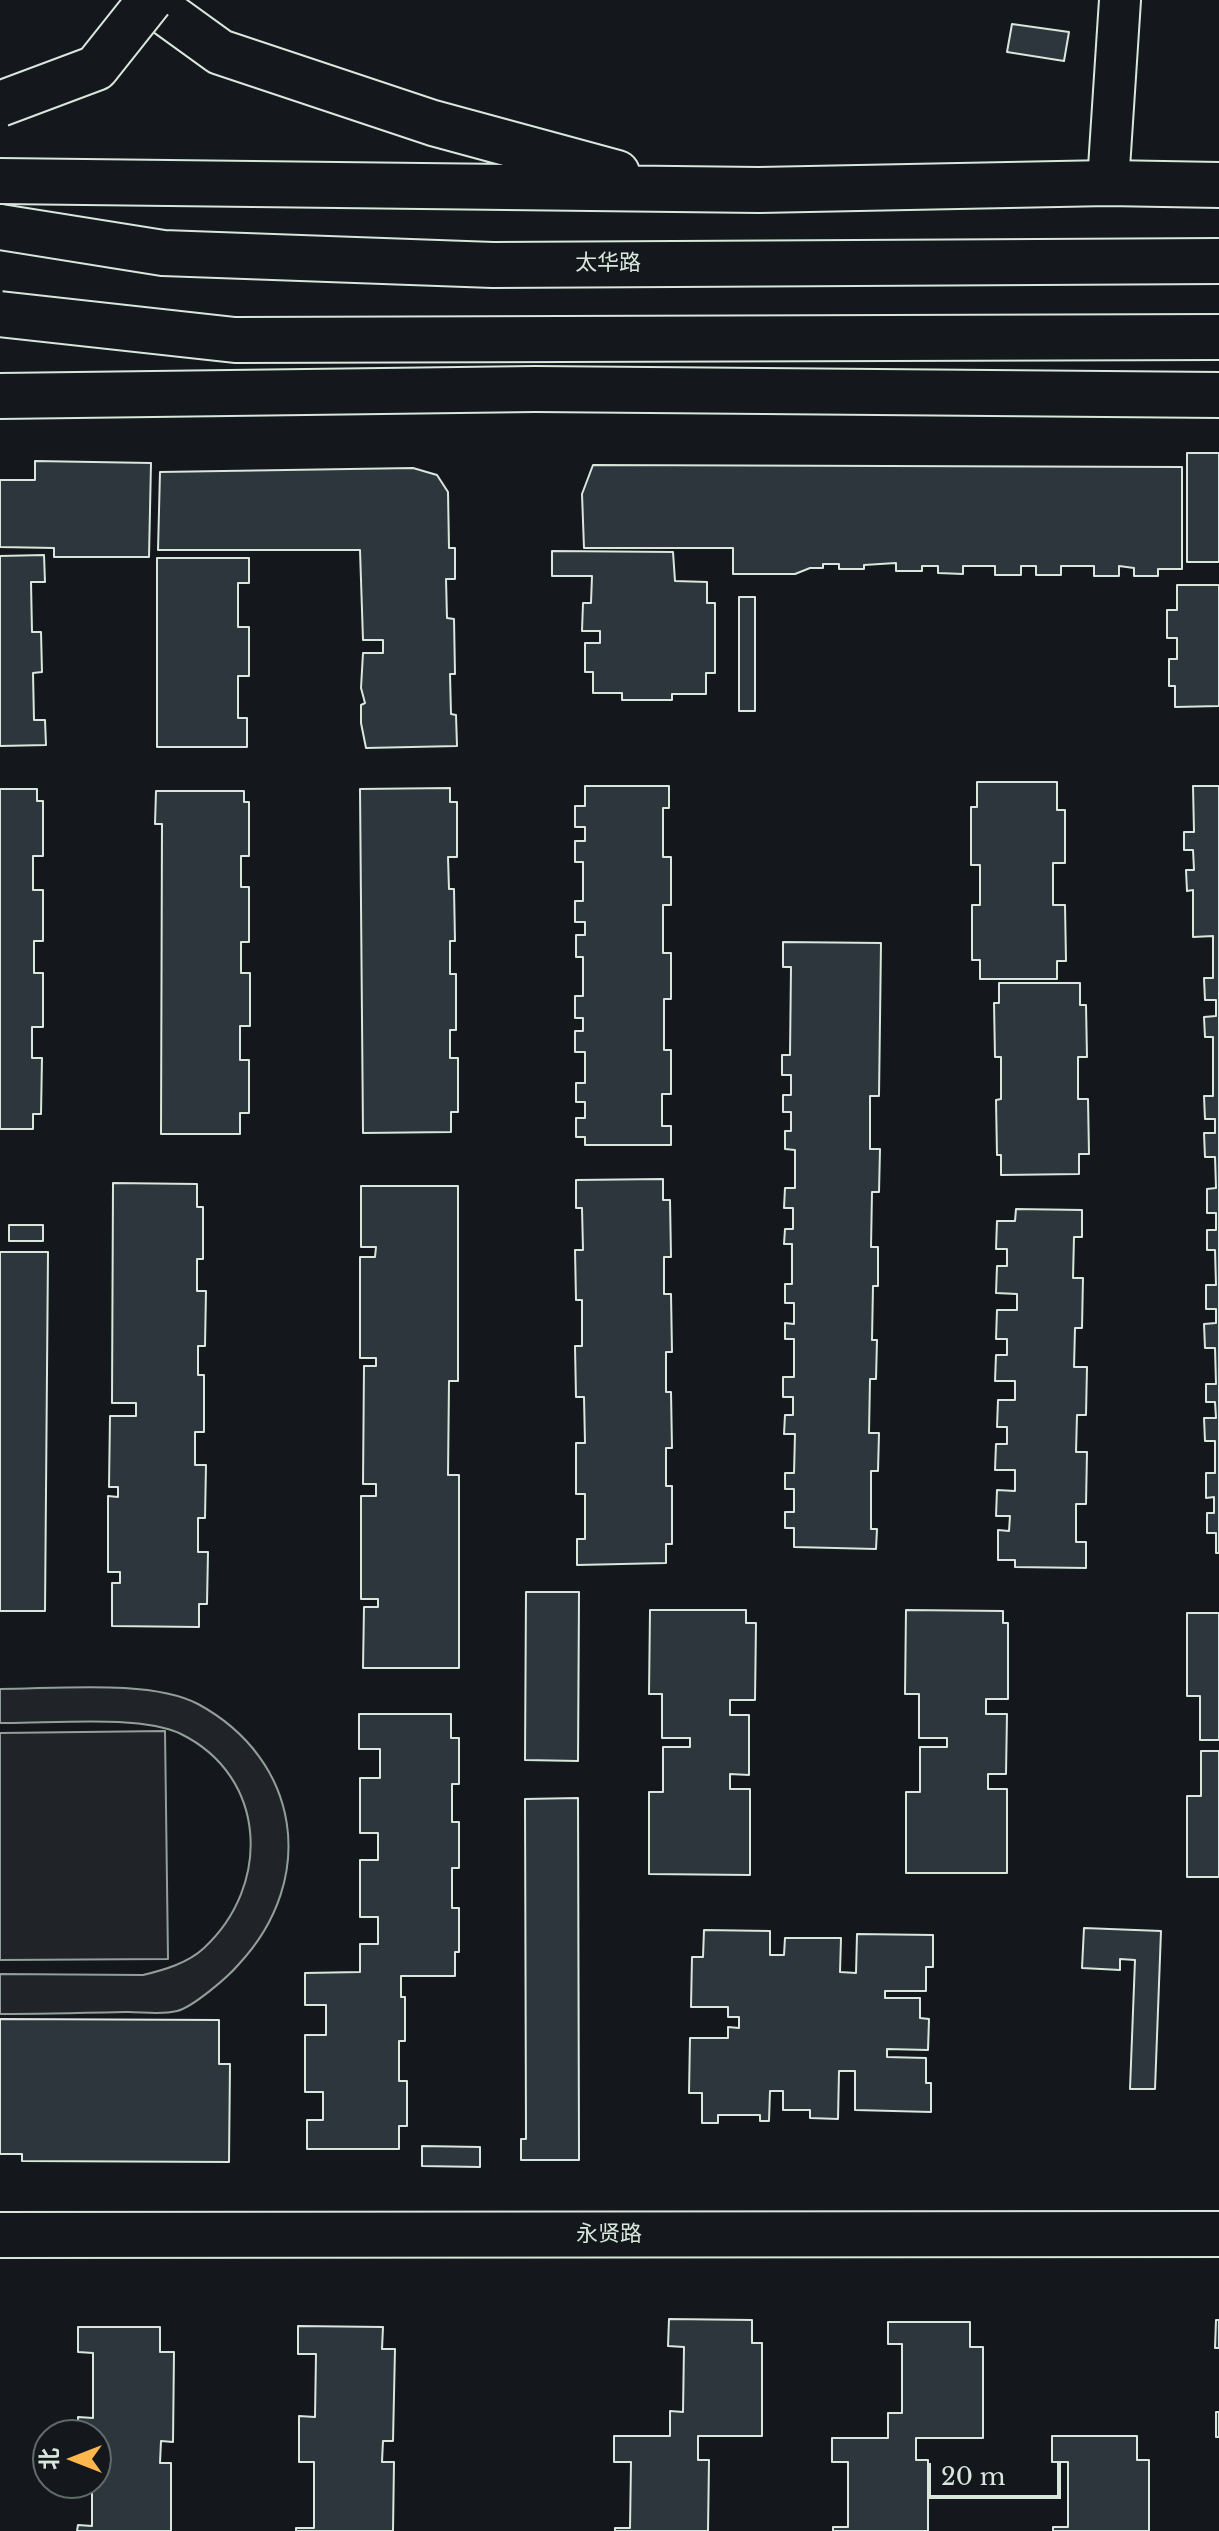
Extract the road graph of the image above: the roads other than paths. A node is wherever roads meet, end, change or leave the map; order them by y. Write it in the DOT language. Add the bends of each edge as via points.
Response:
graph roads {
  1 [pos="149,0"];
  2 [pos="1120,0"];
  3 [pos="0,104"];
  4 [pos="0,181"];
  5 [pos="1108,183"];
  6 [pos="1219,185"];
  7 [pos="759,190"];
  8 [pos="0,227"];
  9 [pos="1219,261"];
  10 [pos="0,314"];
  11 [pos="1219,337"];
  12 [pos="1219,395"];
  13 [pos="0,396"];
  14 [pos="1219,2234"];
  15 [pos="0,2235"];
  1 -- 3 [label="street, bridge" via="96,68"];
  1 -- 7 [label="street" via="220,52 433,123 617,173"];
  2 -- 5 [label="street"];
  4 -- 7 [label="street"];
  5 -- 6 [label="street"];
  5 -- 7 [label="street"];
  8 -- 9 [label="street, 太华路, bridge" via="163,253 493,265"];
  10 -- 11 [label="street, bridge" via="235,340"];
  12 -- 13 [label="street" via="535,389"];
  14 -- 15 [label="street, 永贤路"];
}
